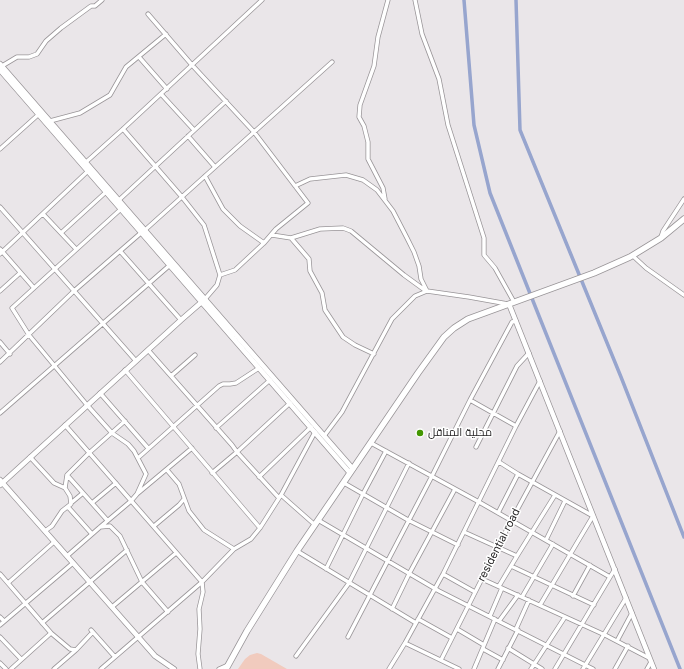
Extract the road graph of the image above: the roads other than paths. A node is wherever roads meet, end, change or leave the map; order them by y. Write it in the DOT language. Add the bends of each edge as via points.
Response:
graph roads {
  1 [pos="102,0"];
  2 [pos="262,0"];
  3 [pos="388,0"];
  4 [pos="415,0"];
  5 [pos="148,14"];
  6 [pos="166,34"];
  7 [pos="139,56"];
  8 [pos="332,62"];
  9 [pos="192,65"];
  10 [pos="1,67"];
  11 [pos="167,89"];
  12 [pos="161,94"];
  13 [pos="226,101"];
  14 [pos="39,114"];
  15 [pos="50,121"];
  16 [pos="123,129"];
  17 [pos="194,130"];
  18 [pos="254,132"];
  19 [pos="188,136"];
  20 [pos="0,149"];
  21 [pos="84,164"];
  22 [pos="155,166"];
  23 [pos="215,167"];
  24 [pos="88,171"];
  25 [pos="205,176"];
  26 [pos="295,186"];
  27 [pos="106,192"];
  28 [pos="182,197"];
  29 [pos="684,198"];
  30 [pos="119,200"];
  31 [pos="384,200"];
  32 [pos="0,207"];
  33 [pos="121,209"];
  34 [pos="43,214"];
  35 [pos="684,219"];
  36 [pos="143,231"];
  37 [pos="23,233"];
  38 [pos="61,233"];
  39 [pos="272,235"];
  40 [pos="291,238"];
  41 [pos="661,238"];
  42 [pos="264,243"];
  43 [pos="76,249"];
  44 [pos="1,251"];
  45 [pos="120,251"];
  46 [pos="633,256"];
  47 [pos="170,265"];
  48 [pos="55,269"];
  49 [pos="20,273"];
  50 [pos="220,275"];
  51 [pos="149,284"];
  52 [pos="34,288"];
  53 [pos="0,291"];
  54 [pos="74,291"];
  55 [pos="427,291"];
  56 [pos="684,295"];
  57 [pos="203,301"];
  58 [pos="512,303"];
  59 [pos="181,320"];
  60 [pos="516,321"];
  61 [pos="103,324"];
  62 [pos="29,335"];
  63 [pos="0,342"];
  64 [pos="148,350"];
  65 [pos="529,353"];
  66 [pos="10,354"];
  67 [pos="374,354"];
  68 [pos="195,355"];
  69 [pos="136,361"];
  70 [pos="0,362"];
  71 [pos="55,366"];
  72 [pos="259,368"];
  73 [pos="125,370"];
  74 [pos="171,376"];
  75 [pos="270,380"];
  76 [pos="540,381"];
  77 [pos="100,393"];
  78 [pos="470,400"];
  79 [pos="290,403"];
  80 [pos="87,405"];
  81 [pos="198,406"];
  82 [pos="0,414"];
  83 [pos="493,414"];
  84 [pos="125,422"];
  85 [pos="65,425"];
  86 [pos="516,426"];
  87 [pos="174,427"];
  88 [pos="311,427"];
  89 [pos="216,428"];
  90 [pos="560,430"];
  91 [pos="315,432"];
  92 [pos="112,433"];
  93 [pos="324,436"];
  94 [pos="371,443"];
  95 [pos="476,447"];
  96 [pos="148,448"];
  97 [pos="192,448"];
  98 [pos="386,451"];
  99 [pos="237,452"];
  100 [pos="89,453"];
  101 [pos="30,457"];
  102 [pos="138,458"];
  103 [pos="499,462"];
  104 [pos="409,463"];
  105 [pos="167,470"];
  106 [pos="352,471"];
  107 [pos="212,473"];
  108 [pos="518,474"];
  109 [pos="67,475"];
  110 [pos="259,476"];
  111 [pos="432,476"];
  112 [pos="532,482"];
  113 [pos="1,483"];
  114 [pos="116,483"];
  115 [pos="344,483"];
  116 [pos="66,488"];
  117 [pos="455,489"];
  118 [pos="83,493"];
  119 [pos="137,494"];
  120 [pos="363,494"];
  121 [pos="555,495"];
  122 [pos="280,497"];
  123 [pos="184,499"];
  124 [pos="131,501"];
  125 [pos="565,501"];
  126 [pos="479,502"];
  127 [pos="71,503"];
  128 [pos="92,503"];
  129 [pos="68,507"];
  130 [pos="387,507"];
  131 [pos="498,513"];
  132 [pos="593,516"];
  133 [pos="107,520"];
  134 [pos="408,520"];
  135 [pos="511,520"];
  136 [pos="317,523"];
  137 [pos="154,526"];
  138 [pos="98,528"];
  139 [pos="260,528"];
  140 [pos="45,531"];
  141 [pos="432,532"];
  142 [pos="464,532"];
  143 [pos="532,532"];
  144 [pos="92,534"];
  145 [pos="342,535"];
  146 [pos="546,540"];
  147 [pos="54,542"];
  148 [pos="553,544"];
  149 [pos="458,545"];
  150 [pos="497,547"];
  151 [pos="234,549"];
  152 [pos="366,549"];
  153 [pos="127,550"];
  154 [pos="297,551"];
  155 [pos="176,553"];
  156 [pos="570,554"];
  157 [pos="67,556"];
  158 [pos="517,556"];
  159 [pos="387,561"];
  160 [pos="73,563"];
  161 [pos="590,565"];
  162 [pos="511,566"];
  163 [pos="326,569"];
  164 [pos="615,569"];
  165 [pos="0,574"];
  166 [pos="410,574"];
  167 [pos="443,574"];
  168 [pos="533,577"];
  169 [pos="610,577"];
  170 [pos="482,579"];
  171 [pos="90,582"];
  172 [pos="142,582"];
  173 [pos="202,582"];
  174 [pos="8,583"];
  175 [pos="349,583"];
  176 [pos="551,586"];
  177 [pos="500,587"];
  178 [pos="435,588"];
  179 [pos="475,592"];
  180 [pos="369,595"];
  181 [pos="520,596"];
  182 [pos="573,596"];
  183 [pos="626,598"];
  184 [pos="529,600"];
  185 [pos="25,604"];
  186 [pos="540,605"];
  187 [pos="594,605"];
  188 [pos="469,606"];
  189 [pos="112,607"];
  190 [pos="392,609"];
  191 [pos="168,612"];
  192 [pos="632,613"];
  193 [pos="490,616"];
  194 [pos="0,617"];
  195 [pos="565,617"];
  196 [pos="418,619"];
  197 [pos="497,620"];
  198 [pos="4,621"];
  199 [pos="42,623"];
  200 [pos="416,623"];
  201 [pos="0,625"];
  202 [pos="582,625"];
  203 [pos="457,629"];
  204 [pos="517,629"];
  205 [pos="52,633"];
  206 [pos="604,635"];
  207 [pos="0,636"];
  208 [pos="348,636"];
  209 [pos="138,637"];
  210 [pos="452,638"];
  211 [pos="617,641"];
  212 [pos="405,643"];
  213 [pos="547,645"];
  214 [pos="628,646"];
  215 [pos="484,647"];
  216 [pos="508,648"];
  217 [pos="76,650"];
  218 [pos="565,654"];
  219 [pos="296,656"];
  220 [pos="115,657"];
  221 [pos="21,659"];
  222 [pos="441,660"];
  223 [pos="503,660"];
  224 [pos="650,660"];
  225 [pos="0,663"];
  226 [pos="534,664"];
  227 [pos="227,667"];
  228 [pos="585,667"];
  229 [pos="390,668"];
  230 [pos="6,669"];
  231 [pos="11,669"];
  232 [pos="54,669"];
  233 [pos="101,669"];
  234 [pos="174,669"];
  235 [pos="200,669"];
  236 [pos="219,669"];
  237 [pos="459,669"];
  238 [pos="474,669"];
  239 [pos="498,669"];
  240 [pos="531,669"];
  241 [pos="542,669"];
  242 [pos="555,669"];
  243 [pos="593,669"];
  244 [pos="615,669"];
  245 [pos="647,669"];
  246 [pos="654,669"];
  1 -- 10 [label="street" via="61,28 46,41 37,54 17,57"];
  2 -- 9 [label="street"];
  3 -- 31 [label="street" via="378,37 374,66 360,106 359,117 368,142 368,159 382,188"];
  4 -- 58 [label="street" via="423,37 439,79 448,125 484,238 484,255 495,268"];
  5 -- 6 [label="street"];
  6 -- 7 [label="street"];
  6 -- 9 [label="street"];
  7 -- 11 [label="street"];
  7 -- 15 [label="street" via="126,67 110,96 80,113"];
  8 -- 18 [label="street"];
  9 -- 11 [label="street"];
  9 -- 13 [label="street"];
  10 -- 14 [label="street"];
  10 -- 15 [label="street"];
  11 -- 12 [label="street"];
  12 -- 16 [label="street"];
  12 -- 17 [label="street"];
  13 -- 17 [label="street"];
  13 -- 18 [label="street"];
  14 -- 20 [label="street"];
  14 -- 21 [label="street"];
  15 -- 21 [label="street"];
  16 -- 21 [label="street"];
  16 -- 22 [label="street"];
  17 -- 19 [label="street"];
  18 -- 23 [label="street"];
  18 -- 26 [label="street"];
  19 -- 22 [label="street"];
  19 -- 23 [label="street"];
  21 -- 24 [label="street"];
  21 -- 30 [label="street"];
  22 -- 28 [label="street"];
  22 -- 30 [label="street"];
  23 -- 25 [label="street"];
  24 -- 27 [label="street"];
  24 -- 34 [label="street"];
  25 -- 28 [label="street"];
  25 -- 42 [label="street" via="223,209 240,226"];
  26 -- 31 [label="street" via="310,179 346,175 363,180 377,190"];
  26 -- 39 [label="street" via="308,203"];
  27 -- 33 [label="street"];
  27 -- 38 [label="street"];
  28 -- 36 [label="street"];
  28 -- 50 [label="street" via="204,225"];
  29 -- 41 [label="street"];
  30 -- 36 [label="street"];
  31 -- 55 [label="street" via="401,225 414,252"];
  32 -- 37 [label="street"];
  33 -- 36 [label="street"];
  33 -- 43 [label="street"];
  34 -- 37 [label="street"];
  34 -- 38 [label="street"];
  35 -- 41 [label="main road"];
  36 -- 45 [label="street"];
  36 -- 47 [label="street"];
  36 -- 57 [label="street"];
  37 -- 44 [label="street"];
  37 -- 48 [label="street"];
  38 -- 43 [label="street"];
  39 -- 40 [label="street"];
  39 -- 42 [label="street"];
  40 -- 55 [label="street" via="320,229 343,228 351,231"];
  40 -- 67 [label="street" via="309,259 310,271 322,293 325,310 343,337"];
  41 -- 46 [label="main road"];
  42 -- 50 [label="street" via="235,270"];
  43 -- 48 [label="street"];
  44 -- 49 [label="street"];
  45 -- 51 [label="street"];
  45 -- 54 [label="street"];
  46 -- 56 [label="street"];
  46 -- 58 [label="main road"];
  47 -- 51 [label="street"];
  47 -- 57 [label="street"];
  48 -- 52 [label="street"];
  48 -- 54 [label="street"];
  49 -- 52 [label="street"];
  49 -- 53 [label="street"];
  50 -- 57 [label="street" via="217,285"];
  51 -- 59 [label="street"];
  51 -- 61 [label="street"];
  52 -- 62 [label="street" via="12,308"];
  54 -- 61 [label="street"];
  54 -- 62 [label="street"];
  55 -- 58 [label="street"];
  55 -- 67 [label="street" via="415,296 392,319"];
  57 -- 59 [label="street"];
  57 -- 72 [label="street"];
  57 -- 93 [label="street"];
  58 -- 60 [label="street"];
  58 -- 94 [label="main road" via="468,319 444,337"];
  59 -- 64 [label="street"];
  60 -- 65 [label="street"];
  60 -- 78 [label="street" via="512,322"];
  61 -- 69 [label="street"];
  61 -- 71 [label="street"];
  62 -- 66 [label="street"];
  62 -- 71 [label="street"];
  63 -- 66 [label="street"];
  64 -- 69 [label="street"];
  64 -- 74 [label="street"];
  65 -- 76 [label="street"];
  65 -- 83 [label="street" via="517,366"];
  66 -- 70 [label="street"];
  67 -- 93 [label="street" via="342,412"];
  68 -- 74 [label="street"];
  69 -- 73 [label="street"];
  71 -- 80 [label="street"];
  71 -- 82 [label="street"];
  72 -- 75 [label="street"];
  72 -- 81 [label="street" via="236,383 220,385"];
  73 -- 77 [label="street"];
  73 -- 87 [label="street"];
  74 -- 81 [label="street"];
  75 -- 79 [label="street"];
  75 -- 89 [label="street"];
  76 -- 86 [label="street"];
  76 -- 90 [label="street"];
  77 -- 80 [label="street"];
  77 -- 84 [label="street"];
  78 -- 83 [label="street"];
  78 -- 111 [label="street"];
  79 -- 88 [label="street"];
  79 -- 99 [label="street"];
  80 -- 85 [label="street"];
  80 -- 92 [label="street"];
  81 -- 87 [label="street"];
  81 -- 89 [label="street"];
  83 -- 86 [label="street"];
  83 -- 95 [label="street"];
  84 -- 92 [label="street"];
  84 -- 96 [label="street"];
  85 -- 100 [label="street"];
  85 -- 101 [label="street"];
  86 -- 103 [label="street"];
  87 -- 96 [label="street"];
  87 -- 97 [label="street"];
  88 -- 91 [label="street"];
  88 -- 110 [label="street"];
  89 -- 99 [label="street"];
  90 -- 112 [label="street, residential road"];
  90 -- 132 [label="street"];
  91 -- 106 [label="street"];
  91 -- 122 [label="street"];
  92 -- 100 [label="street"];
  92 -- 102 [label="street" via="128,444"];
  93 -- 106 [label="street"];
  94 -- 98 [label="street"];
  94 -- 106 [label="main road"];
  96 -- 102 [label="street"];
  97 -- 105 [label="street"];
  97 -- 107 [label="street"];
  98 -- 104 [label="street"];
  98 -- 120 [label="street"];
  99 -- 107 [label="street"];
  99 -- 110 [label="street"];
  100 -- 109 [label="street"];
  100 -- 114 [label="street"];
  101 -- 113 [label="street"];
  101 -- 116 [label="street" via="54,483"];
  102 -- 119 [label="street" via="146,474"];
  103 -- 108 [label="street"];
  103 -- 126 [label="street"];
  104 -- 111 [label="street"];
  104 -- 130 [label="street"];
  105 -- 119 [label="street"];
  105 -- 123 [label="street" via="179,484"];
  106 -- 115 [label="main road"];
  107 -- 139 [label="street"];
  108 -- 112 [label="street"];
  108 -- 131 [label="street"];
  109 -- 116 [label="street"];
  109 -- 118 [label="street"];
  110 -- 122 [label="street"];
  111 -- 117 [label="street"];
  111 -- 134 [label="street"];
  112 -- 121 [label="street"];
  112 -- 135 [label="street, residential road"];
  113 -- 140 [label="street"];
  114 -- 124 [label="street"];
  114 -- 128 [label="street"];
  115 -- 120 [label="street"];
  115 -- 136 [label="main road"];
  116 -- 127 [label="street"];
  117 -- 126 [label="street"];
  117 -- 141 [label="street"];
  118 -- 127 [label="street"];
  118 -- 128 [label="street"];
  119 -- 124 [label="street"];
  120 -- 130 [label="street"];
  120 -- 145 [label="street"];
  121 -- 125 [label="street"];
  121 -- 143 [label="street"];
  122 -- 136 [label="street"];
  122 -- 139 [label="street"];
  123 -- 137 [label="street"];
  123 -- 151 [label="street" via="189,511 204,530"];
  124 -- 133 [label="street"];
  124 -- 137 [label="street"];
  125 -- 132 [label="street"];
  125 -- 146 [label="street"];
  126 -- 131 [label="street"];
  126 -- 142 [label="street"];
  127 -- 129 [label="street"];
  128 -- 133 [label="street"];
  129 -- 140 [label="street"];
  129 -- 144 [label="street"];
  130 -- 134 [label="street"];
  130 -- 152 [label="street"];
  131 -- 135 [label="street"];
  132 -- 156 [label="street"];
  132 -- 164 [label="street"];
  133 -- 138 [label="street"];
  134 -- 141 [label="street"];
  134 -- 159 [label="street"];
  135 -- 143 [label="street"];
  135 -- 150 [label="street, residential road"];
  136 -- 145 [label="street"];
  136 -- 154 [label="main road"];
  137 -- 155 [label="street"];
  138 -- 144 [label="street"];
  138 -- 153 [label="street" via="110,526 120,536"];
  139 -- 151 [label="street" via="250,539"];
  140 -- 147 [label="street"];
  141 -- 149 [label="street"];
  141 -- 166 [label="street"];
  142 -- 149 [label="street"];
  142 -- 150 [label="street"];
  143 -- 146 [label="street"];
  143 -- 158 [label="street"];
  144 -- 157 [label="street"];
  145 -- 152 [label="street"];
  145 -- 163 [label="street"];
  146 -- 148 [label="street"];
  147 -- 157 [label="street"];
  147 -- 174 [label="street"];
  148 -- 156 [label="street"];
  148 -- 168 [label="street"];
  149 -- 167 [label="street"];
  150 -- 158 [label="street"];
  150 -- 170 [label="street, residential road"];
  151 -- 173 [label="street"];
  152 -- 159 [label="street"];
  152 -- 175 [label="street"];
  153 -- 171 [label="street"];
  153 -- 172 [label="street"];
  154 -- 163 [label="street"];
  154 -- 227 [label="main road"];
  155 -- 172 [label="street"];
  155 -- 173 [label="street"];
  156 -- 161 [label="street"];
  156 -- 176 [label="street"];
  157 -- 160 [label="street"];
  158 -- 162 [label="street"];
  159 -- 166 [label="street"];
  159 -- 180 [label="street"];
  160 -- 171 [label="street"];
  160 -- 185 [label="street"];
  161 -- 169 [label="street"];
  161 -- 182 [label="street"];
  162 -- 168 [label="street"];
  162 -- 177 [label="street"];
  163 -- 175 [label="street"];
  164 -- 169 [label="street"];
  164 -- 183 [label="street"];
  165 -- 174 [label="street"];
  166 -- 178 [label="street"];
  166 -- 190 [label="street"];
  167 -- 178 [label="street"];
  167 -- 179 [label="street"];
  168 -- 176 [label="street"];
  168 -- 181 [label="street"];
  169 -- 187 [label="street"];
  170 -- 177 [label="street"];
  170 -- 179 [label="street, residential road"];
  171 -- 189 [label="street"];
  171 -- 199 [label="street"];
  172 -- 189 [label="street"];
  172 -- 191 [label="street"];
  173 -- 191 [label="street"];
  173 -- 235 [label="street" via="203,592 199,609"];
  174 -- 185 [label="street"];
  175 -- 180 [label="street"];
  175 -- 219 [label="street"];
  176 -- 182 [label="street"];
  176 -- 186 [label="street"];
  177 -- 181 [label="street"];
  177 -- 193 [label="street"];
  178 -- 188 [label="street"];
  178 -- 196 [label="street"];
  179 -- 188 [label="street, residential road"];
  180 -- 190 [label="street"];
  180 -- 208 [label="street"];
  181 -- 184 [label="street"];
  181 -- 197 [label="street"];
  182 -- 187 [label="street"];
  183 -- 192 [label="street"];
  183 -- 206 [label="street"];
  184 -- 186 [label="street"];
  184 -- 204 [label="street"];
  185 -- 198 [label="street"];
  185 -- 199 [label="street"];
  186 -- 195 [label="street"];
  187 -- 202 [label="street"];
  188 -- 193 [label="street"];
  188 -- 203 [label="street, residential road"];
  189 -- 209 [label="street"];
  190 -- 200 [label="street"];
  191 -- 209 [label="street"];
  192 -- 211 [label="street"];
  192 -- 224 [label="street"];
  193 -- 197 [label="street"];
  194 -- 198 [label="street"];
  195 -- 202 [label="street"];
  195 -- 213 [label="street"];
  196 -- 200 [label="street"];
  196 -- 210 [label="street"];
  197 -- 204 [label="street"];
  197 -- 215 [label="street"];
  198 -- 201 [label="street"];
  199 -- 205 [label="street"];
  200 -- 212 [label="street"];
  202 -- 206 [label="street"];
  202 -- 218 [label="street"];
  203 -- 210 [label="street, residential road"];
  203 -- 215 [label="street"];
  204 -- 213 [label="street"];
  204 -- 216 [label="street"];
  205 -- 217 [label="street" via="70,649"];
  205 -- 221 [label="street"];
  206 -- 211 [label="street"];
  206 -- 228 [label="street"];
  207 -- 221 [label="street"];
  209 -- 220 [label="street"];
  209 -- 234 [label="street" via="155,656"];
  210 -- 222 [label="street, residential road"];
  211 -- 214 [label="street"];
  212 -- 222 [label="street"];
  212 -- 229 [label="street"];
  213 -- 218 [label="street"];
  213 -- 226 [label="street"];
  214 -- 224 [label="street"];
  214 -- 244 [label="street"];
  215 -- 223 [label="street"];
  215 -- 238 [label="street"];
  216 -- 223 [label="street"];
  216 -- 226 [label="street"];
  217 -- 220 [label="street" via="91,632"];
  217 -- 232 [label="street"];
  218 -- 228 [label="street"];
  218 -- 242 [label="street"];
  220 -- 233 [label="street"];
  221 -- 231 [label="street"];
  222 -- 237 [label="street"];
  223 -- 239 [label="street"];
  224 -- 245 [label="street"];
  224 -- 246 [label="street"];
  225 -- 230 [label="street"];
  226 -- 240 [label="street"];
  226 -- 241 [label="street"];
  227 -- 236 [label="street"];
  228 -- 243 [label="street"];
}
